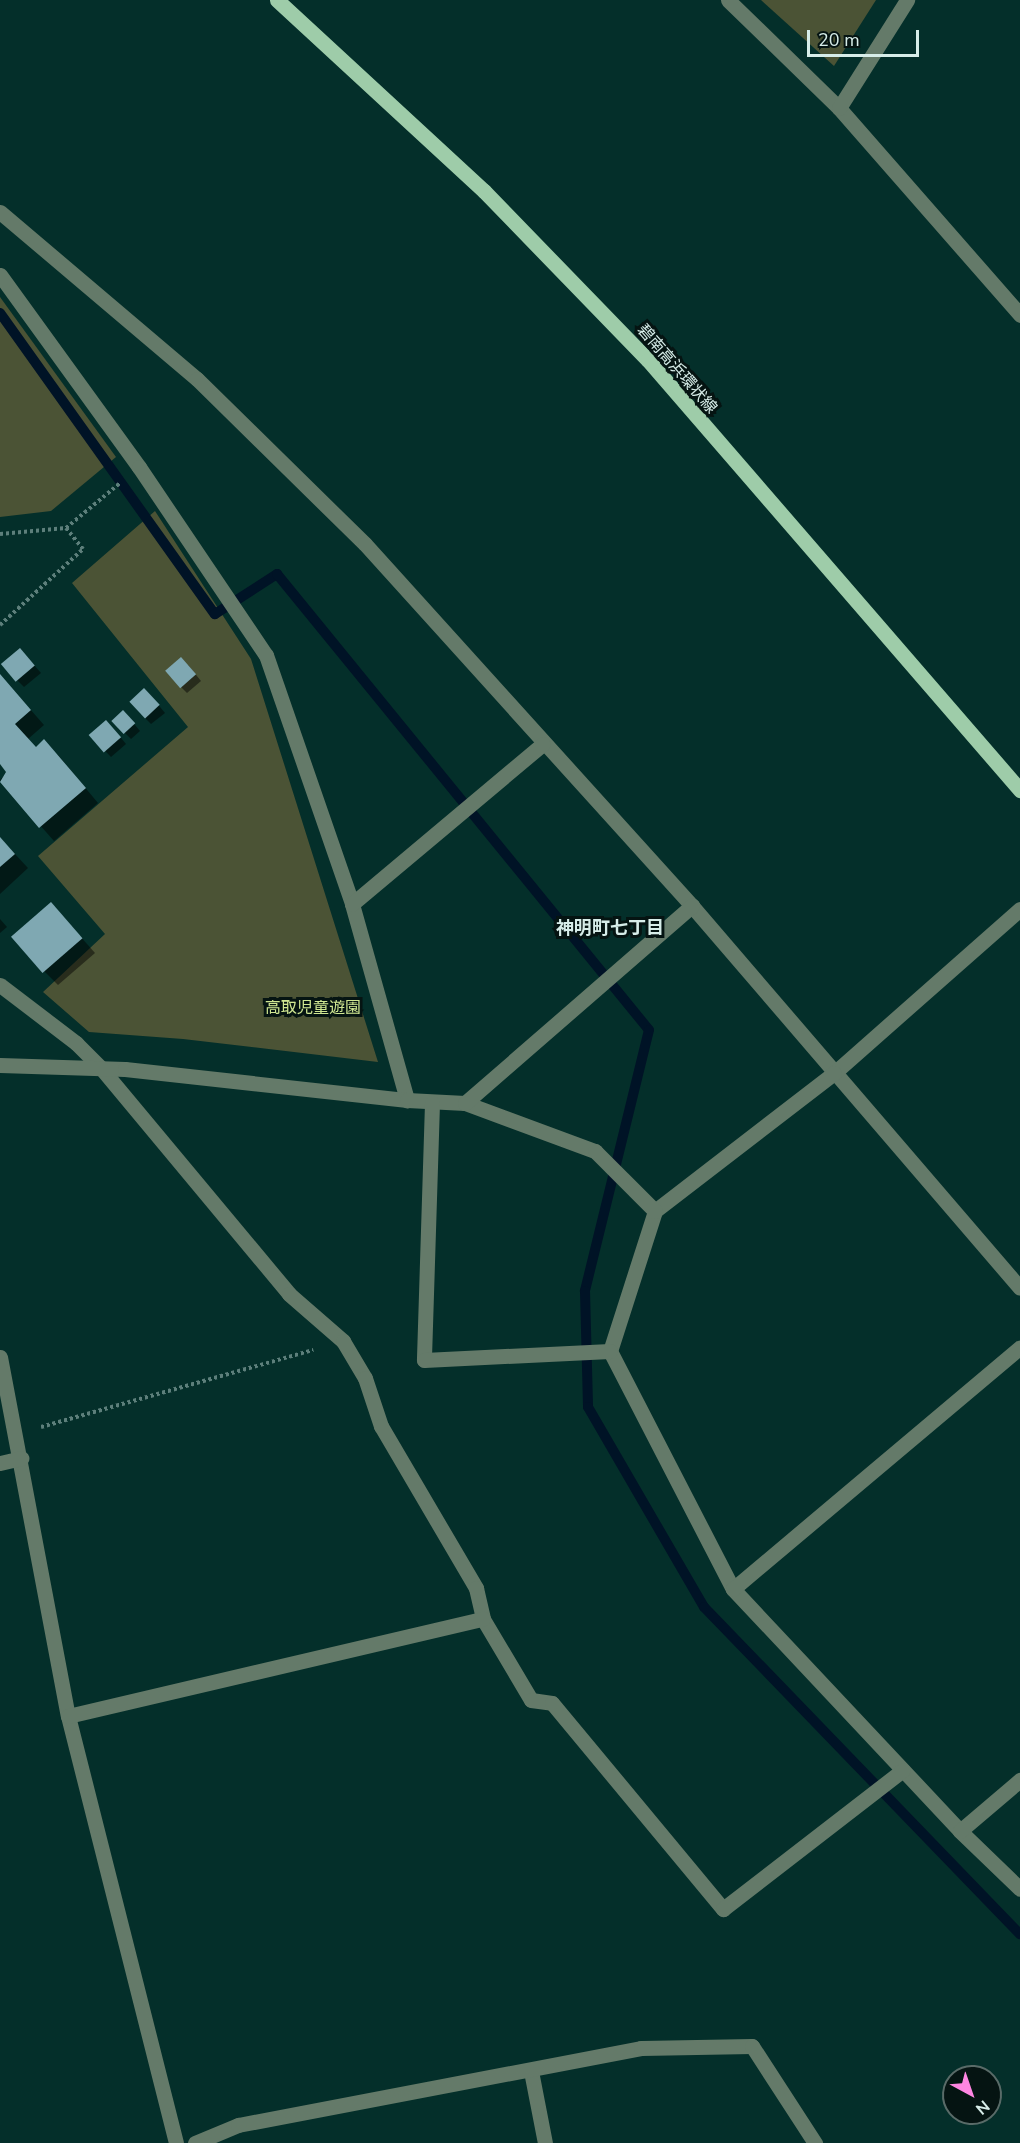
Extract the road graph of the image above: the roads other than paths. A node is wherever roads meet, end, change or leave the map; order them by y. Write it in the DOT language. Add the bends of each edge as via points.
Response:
graph roads {
  1 [pos="277,0"];
  2 [pos="728,0"];
  3 [pos="906,0"];
  4 [pos="839,108"];
  5 [pos="0,212"];
  6 [pos="0,275"];
  7 [pos="1020,315"];
  8 [pos="543,744"];
  9 [pos="1020,790"];
  10 [pos="352,904"];
  11 [pos="692,906"];
  12 [pos="1020,909"];
  13 [pos="0,985"];
  14 [pos="0,1065"];
  15 [pos="101,1068"];
  16 [pos="834,1072"];
  17 [pos="407,1100"];
  18 [pos="432,1103"];
  19 [pos="465,1103"];
  20 [pos="654,1211"];
  21 [pos="1020,1288"];
  22 [pos="1020,1347"];
  23 [pos="610,1351"];
  24 [pos="0,1357"];
  25 [pos="21,1458"];
  26 [pos="0,1464"];
  27 [pos="733,1590"];
  28 [pos="483,1619"];
  29 [pos="68,1716"];
  30 [pos="903,1770"];
  31 [pos="1020,1780"];
  32 [pos="960,1831"];
  33 [pos="1020,1889"];
  34 [pos="531,2071"];
  35 [pos="176,2143"];
  36 [pos="195,2143"];
  37 [pos="545,2143"];
  38 [pos="815,2143"];
  1 -- 9 [label="main road, 碧南高浜環状線" via="484,191 648,360"];
  2 -- 4 [label="street"];
  3 -- 4 [label="street"];
  4 -- 7 [label="street"];
  5 -- 8 [label="street" via="198,380 365,544"];
  6 -- 10 [label="street" via="139,467 266,655"];
  8 -- 10 [label="street"];
  8 -- 11 [label="street"];
  10 -- 17 [label="street"];
  11 -- 16 [label="street"];
  11 -- 19 [label="street"];
  12 -- 16 [label="street"];
  13 -- 15 [label="street" via="76,1043"];
  14 -- 15 [label="street"];
  15 -- 17 [label="street"];
  15 -- 28 [label="street" via="289,1294 343,1341 365,1378 381,1426 476,1588"];
  16 -- 20 [label="street"];
  16 -- 21 [label="street"];
  17 -- 18 [label="street"];
  18 -- 19 [label="street"];
  18 -- 23 [label="street" via="424,1360"];
  19 -- 20 [label="street" via="595,1151"];
  20 -- 23 [label="street"];
  22 -- 27 [label="street"];
  23 -- 27 [label="street"];
  24 -- 25 [label="street"];
  25 -- 26 [label="street"];
  25 -- 29 [label="street"];
  27 -- 30 [label="street"];
  28 -- 29 [label="street"];
  28 -- 30 [label="street" via="531,1700 552,1703 723,1909"];
  29 -- 35 [label="street"];
  30 -- 32 [label="street"];
  31 -- 32 [label="street"];
  32 -- 33 [label="street"];
  34 -- 36 [label="street" via="238,2125"];
  34 -- 37 [label="street"];
  34 -- 38 [label="street" via="641,2048 752,2046"];
}
